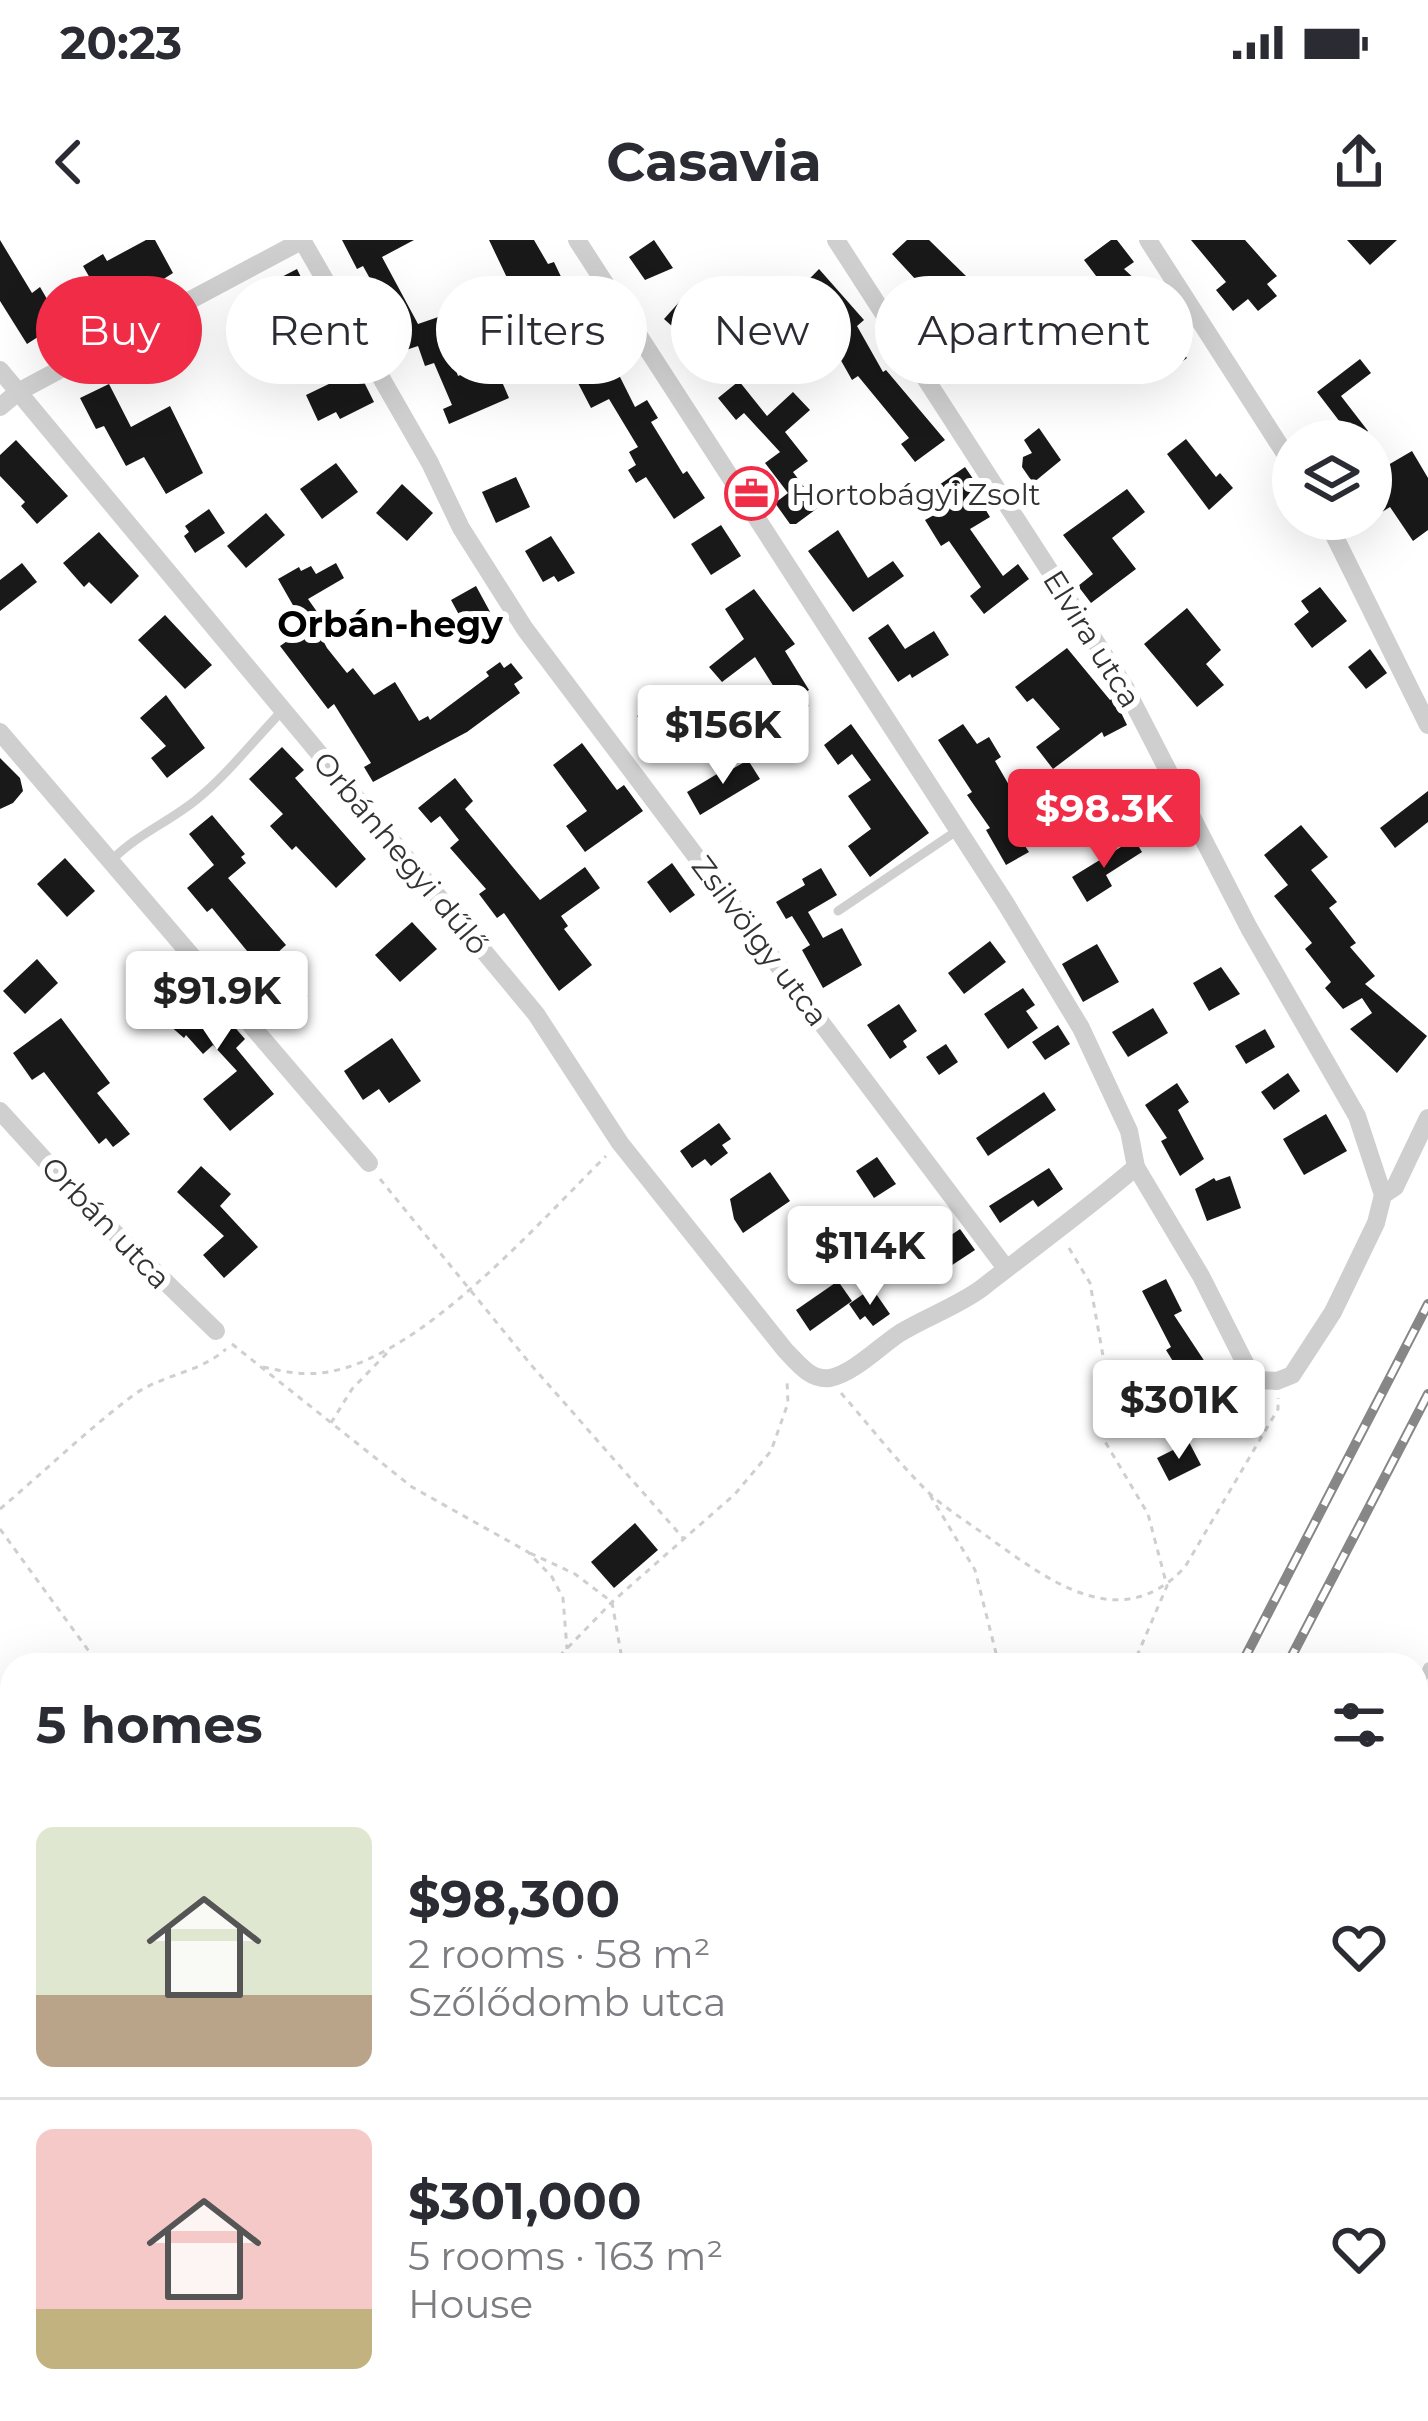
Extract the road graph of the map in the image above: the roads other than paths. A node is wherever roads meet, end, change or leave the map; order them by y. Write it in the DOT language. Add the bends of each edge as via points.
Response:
graph roads {
  1 [pos="302,240"];
  2 [pos="577,240"];
  3 [pos="836,240"];
  4 [pos="1148,240"];
  5 [pos="0,370"];
  6 [pos="18,392"];
  7 [pos="0,407"];
  8 [pos="1272,433"];
  9 [pos="1336,540"];
  10 [pos="281,711"];
  11 [pos="1428,725"];
  12 [pos="0,732"];
  13 [pos="958,830"];
  14 [pos="112,860"];
  15 [pos="838,911"];
  16 [pos="0,1111"];
  17 [pos="1428,1118"];
  18 [pos="369,1163"];
  19 [pos="1136,1167"];
  20 [pos="1383,1195"];
  21 [pos="1005,1267"];
  22 [pos="224,1337"];
  1 -- 6 [label="street"];
  1 -- 21 [label="street, Zsilvölgy utca" via="460,528 525,629"];
  2 -- 13 [label="street"];
  3 -- 20 [label="street, Elvira utca" via="1126,688 1357,1116"];
  4 -- 8 [label="street"];
  5 -- 6 [label="street, Orbánhegyi dűlő"];
  6 -- 7 [label="street"];
  6 -- 10 [label="street, Orbánhegyi dűlő"];
  9 -- 11 [label="street"];
  10 -- 14 [label="lane" via="201,797"];
  10 -- 21 [label="street, Orbánhegyi dűlő" via="536,1014 620,1143 809,1375 828,1378"];
  12 -- 14 [label="street"];
  13 -- 15 [label="lane"];
  13 -- 19 [label="street" via="1081,1028 1129,1131"];
  14 -- 18 [label="street"];
  16 -- 22 [label="street, Orbán utca"];
  17 -- 20 [label="street" via="1395,1187"];
  19 -- 20 [label="street" via="1259,1380 1292,1376 1333,1312"];
  19 -- 21 [label="street"];
}
